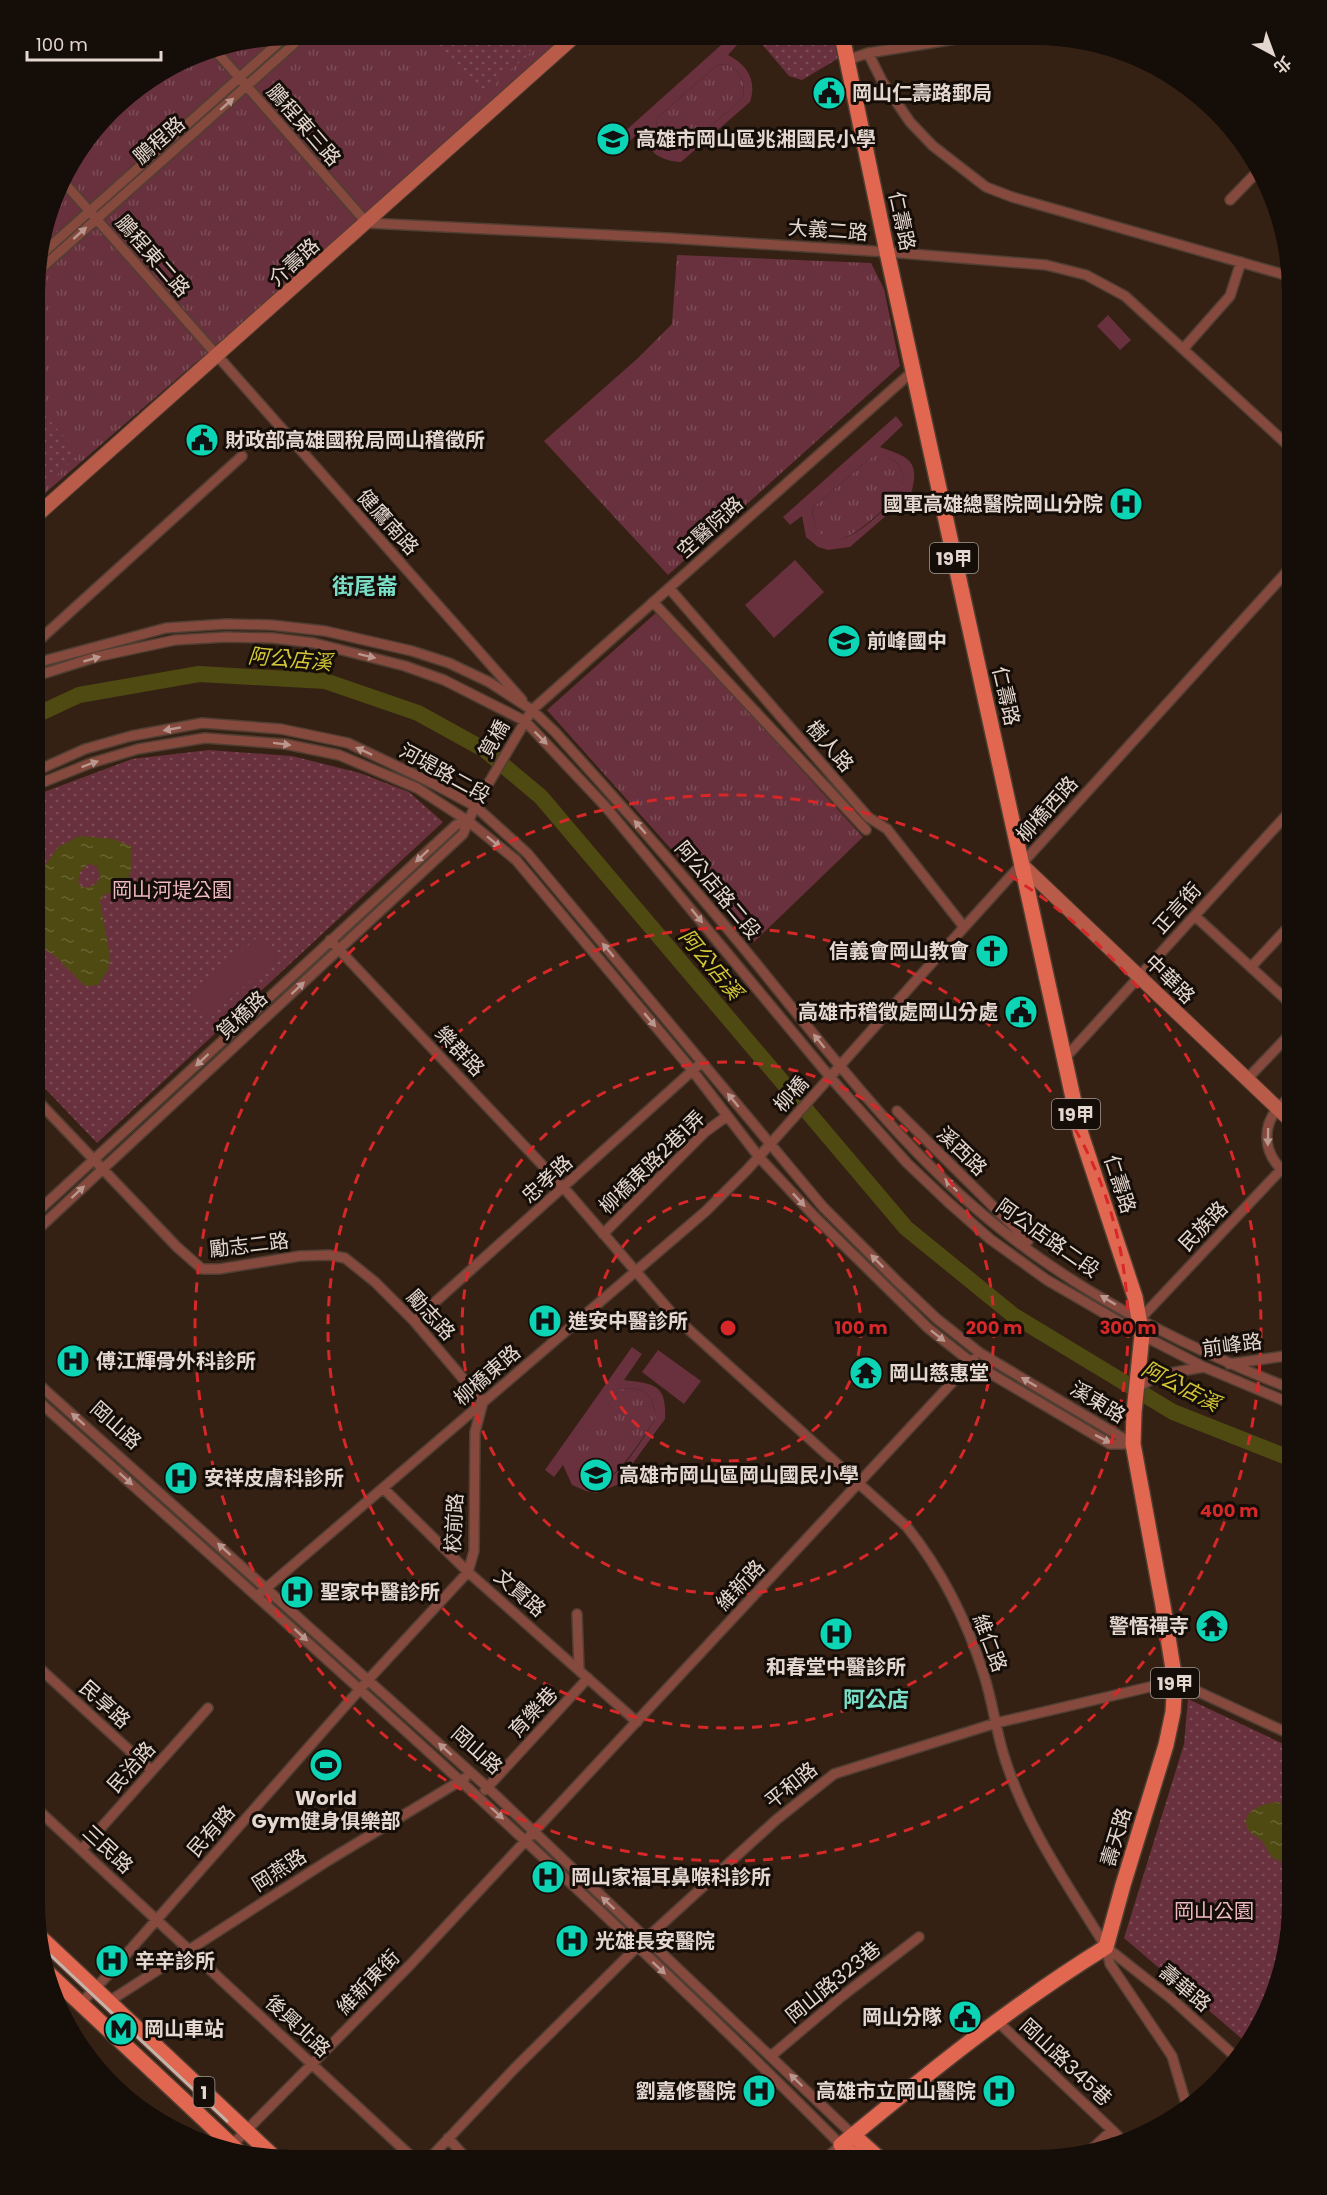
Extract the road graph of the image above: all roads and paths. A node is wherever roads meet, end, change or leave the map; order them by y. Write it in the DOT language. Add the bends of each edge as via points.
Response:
graph roads {
  1 [pos="292,45"];
  2 [pos="565,45"];
  3 [pos="844,45"];
  4 [pos="918,45"];
  5 [pos="275,46"];
  6 [pos="868,53"];
  7 [pos="220,56"];
  8 [pos="847,60"];
  9 [pos="239,78"];
  10 [pos="247,86"];
  11 [pos="1253,176"];
  12 [pos="69,188"];
  13 [pos="1230,200"];
  14 [pos="93,215"];
  15 [pos="367,223"];
  16 [pos="49,249"];
  17 [pos="887,252"];
  18 [pos="47,262"];
  19 [pos="1241,262"];
  20 [pos="1281,274"];
  21 [pos="1184,348"];
  22 [pos="217,357"];
  23 [pos="913,371"];
  24 [pos="1282,440"];
  25 [pos="242,456"];
  26 [pos="45,508"];
  27 [pos="1282,577"];
  28 [pos="669,588"];
  29 [pos="653,602"];
  30 [pos="325,631"];
  31 [pos="45,635"];
  32 [pos="314,643"];
  33 [pos="45,661"];
  34 [pos="45,673"];
  35 [pos="767,701"];
  36 [pos="532,710"];
  37 [pos="755,711"];
  38 [pos="525,721"];
  39 [pos="45,767"];
  40 [pos="45,781"];
  41 [pos="476,806"];
  42 [pos="1282,820"];
  43 [pos="468,821"];
  44 [pos="866,830"];
  45 [pos="1021,864"];
  46 [pos="686,879"];
  47 [pos="675,888"];
  48 [pos="1195,916"];
  49 [pos="964,927"];
  50 [pos="1282,934"];
  51 [pos="330,940"];
  52 [pos="339,949"];
  53 [pos="745,950"];
  54 [pos="733,959"];
  55 [pos="1251,967"];
  56 [pos="1139,977"];
  57 [pos="1282,996"];
  58 [pos="1282,1042"];
  59 [pos="1065,1058"];
  60 [pos="702,1062"];
  61 [pos="840,1066"];
  62 [pos="692,1070"];
  63 [pos="830,1077"];
  64 [pos="180,1079"];
  65 [pos="1247,1079"];
  66 [pos="189,1089"];
  67 [pos="1282,1104"];
  68 [pos="45,1108"];
  69 [pos="1277,1108"];
  70 [pos="897,1111"];
  71 [pos="1282,1113"];
  72 [pos="727,1116"];
  73 [pos="778,1136"];
  74 [pos="769,1145"];
  75 [pos="759,1156"];
  76 [pos="94,1160"];
  77 [pos="103,1169"];
  78 [pos="1281,1170"];
  79 [pos="564,1188"];
  80 [pos="45,1205"];
  81 [pos="45,1223"];
  82 [pos="603,1234"];
  83 [pos="1028,1241"];
  84 [pos="345,1258"];
  85 [pos="635,1272"];
  86 [pos="1140,1319"];
  87 [pos="414,1321"];
  88 [pos="1142,1335"];
  89 [pos="980,1353"];
  90 [pos="1282,1356"];
  91 [pos="971,1362"];
  92 [pos="1229,1364"];
  93 [pos="1204,1367"];
  94 [pos="1282,1385"];
  95 [pos="1137,1388"];
  96 [pos="45,1391"];
  97 [pos="1282,1400"];
  98 [pos="483,1402"];
  99 [pos="45,1407"];
  100 [pos="1133,1444"];
  101 [pos="859,1484"];
  102 [pos="383,1488"];
  103 [pos="468,1572"];
  104 [pos="267,1588"];
  105 [pos="257,1596"];
  106 [pos="577,1614"];
  107 [pos="579,1669"];
  108 [pos="45,1673"];
  109 [pos="588,1678"];
  110 [pos="368,1680"];
  111 [pos="1175,1681"];
  112 [pos="360,1689"];
  113 [pos="208,1708"];
  114 [pos="637,1722"];
  115 [pos="996,1723"];
  116 [pos="1282,1730"];
  117 [pos="152,1771"];
  118 [pos="472,1773"];
  119 [pos="461,1780"];
  120 [pos="487,1787"];
  121 [pos="479,1797"];
  122 [pos="45,1816"];
  123 [pos="534,1832"];
  124 [pos="526,1840"];
  125 [pos="82,1849"];
  126 [pos="157,1919"];
  127 [pos="919,1937"];
  128 [pos="645,1938"];
  129 [pos="49,1946"];
  130 [pos="637,1947"];
  131 [pos="1106,1947"];
  132 [pos="190,1950"];
  133 [pos="58,1983"];
  134 [pos="94,1989"];
  135 [pos="108,2002"];
  136 [pos="80,2004"];
  137 [pos="996,2020"];
  138 [pos="1231,2053"];
  139 [pos="771,2056"];
  140 [pos="312,2064"];
  141 [pos="1185,2099"];
  142 [pos="1112,2130"];
  143 [pos="246,2131"];
  144 [pos="1118,2136"];
  145 [pos="448,2138"];
  146 [pos="847,2140"];
  147 [pos="229,2142"];
  148 [pos="1100,2142"];
  149 [pos="239,2144"];
  150 [pos="265,2148"];
  151 [pos="404,2150"];
  152 [pos="437,2150"];
  153 [pos="459,2150"];
  154 [pos="836,2150"];
  155 [pos="853,2150"];
  156 [pos="864,2150"];
  1 -- 10 [label="street, 鵬程路"];
  2 -- 15 [label="main road, 介壽路"];
  3 -- 8 [label="main road, 仁壽路 / 19甲"];
  4 -- 6 [label="street"];
  5 -- 9 [label="street, 鵬程路"];
  6 -- 8 [label="street"];
  6 -- 19 [label="street" via="910,122 933,146 986,187"];
  7 -- 9 [label="street, 鵬程東三路"];
  8 -- 17 [label="main road, 仁壽路 / 19甲"];
  9 -- 10 [label="street, 鵬程東三路"];
  9 -- 14 [label="street, 鵬程路"];
  14 -- 10 [label="street, 鵬程路, one-way"];
  10 -- 15 [label="street, 鵬程東三路"];
  11 -- 13 [label="street"];
  12 -- 14 [label="street, 鵬程東二路"];
  14 -- 16 [label="street, 鵬程路"];
  18 -- 14 [label="street, 鵬程路, one-way"];
  14 -- 22 [label="street, 鵬程東二路"];
  15 -- 17 [label="street, 大義二路"];
  15 -- 22 [label="main road, 介壽路"];
  17 -- 21 [label="street, 大義二路" via="1046,265 1086,275 1125,296"];
  17 -- 23 [label="main road, 仁壽路 / 19甲"];
  19 -- 20 [label="street"];
  19 -- 21 [label="street" via="1230,296"];
  21 -- 24 [label="street, 大義二路"];
  22 -- 26 [label="main road, 介壽路"];
  22 -- 36 [label="street, 健鷹南路"];
  23 -- 28 [label="street, 空醫院路"];
  23 -- 45 [label="main road, 仁壽路 / 19甲"];
  25 -- 31 [label="street"];
  27 -- 45 [label="street, 柳橋西路"];
  28 -- 29 [label="street, 空醫院路"];
  28 -- 35 [label="street, 樹人路"];
  29 -- 36 [label="street, 空醫院路"];
  29 -- 37 [label="street"];
  30 -- 32 [label="street"];
  30 -- 33 [label="street, 阿公店路二段" via="272,624 166,628"];
  30 -- 36 [label="street, 阿公店路二段" via="449,663 489,682"];
  34 -- 32 [label="street, 阿公店路二段, one-way" via="96,657 176,640 273,638"];
  32 -- 38 [label="street, 阿公店路二段, one-way" via="444,680"];
  35 -- 37 [label="street"];
  35 -- 49 [label="street, 樹人路" via="868,817 887,829"];
  36 -- 38 [label="street, 筧橋"];
  46 -- 36 [label="street, 阿公店路二段, one-way"];
  37 -- 44 [label="street"];
  38 -- 41 [label="street, 筧橋"];
  38 -- 47 [label="street, 阿公店路二段, one-way"];
  41 -- 39 [label="street, 河堤路二段, one-way" via="348,743 270,728 202,723 131,736 85,749"];
  40 -- 43 [label="street, 河堤路二段, one-way" via="91,763 149,747 205,738 285,744 349,759 417,788"];
  41 -- 43 [label="street, 筧橋路"];
  60 -- 41 [label="street, 河堤路二段, one-way" via="526,853"];
  42 -- 48 [label="street, 正言街"];
  43 -- 51 [label="street, 筧橋路, one-way" via="456,825"];
  43 -- 52 [label="street, 筧橋路" via="463,834"];
  43 -- 62 [label="street, 河堤路二段, one-way" via="516,860"];
  45 -- 49 [label="street, 柳橋西路"];
  45 -- 56 [label="main road, 中華路"];
  45 -- 59 [label="main road, 仁壽路 / 19甲"];
  46 -- 47 [label="street"];
  46 -- 53 [label="street, 阿公店路二段"];
  47 -- 54 [label="street, 阿公店路二段, one-way"];
  48 -- 55 [label="street"];
  48 -- 56 [label="street, 正言街"];
  49 -- 61 [label="street, 柳橋西路"];
  50 -- 55 [label="street"];
  51 -- 52 [label="street, 樂群路"];
  51 -- 64 [label="street, 筧橋路, one-way"];
  66 -- 52 [label="street, 筧橋路, one-way"];
  52 -- 79 [label="street, 樂群路"];
  53 -- 54 [label="street"];
  61 -- 53 [label="street, 阿公店路二段, one-way"];
  54 -- 63 [label="street, 阿公店路二段"];
  55 -- 57 [label="street"];
  56 -- 59 [label="street, 正言街"];
  56 -- 65 [label="main road, 中華路"];
  58 -- 65 [label="street"];
  59 -- 86 [label="main road, 仁壽路 / 19甲" via="1081,1134"];
  60 -- 62 [label="street, 忠孝路"];
  74 -- 60 [label="street, 河堤路二段, one-way"];
  61 -- 63 [label="street, 柳橋西路"];
  86 -- 61 [label="street, 阿公店路二段, one-way" via="1053,1268 1000,1229 917,1152"];
  62 -- 72 [label="street, 河堤路二段"];
  62 -- 79 [label="street, 忠孝路"];
  63 -- 73 [label="street, 柳橋"];
  63 -- 88 [label="street, 阿公店路二段" via="907,1163 990,1239 1047,1280"];
  64 -- 66 [label="street"];
  64 -- 76 [label="street, 筧橋路"];
  65 -- 69 [label="main road, 中華路"];
  66 -- 77 [label="street, 筧橋路"];
  67 -- 69 [label="street"];
  68 -- 76 [label="street, 勵志二路"];
  69 -- 71 [label="main road, 中華路"];
  69 -- 78 [label="street, one-way" via="1267,1131 1267,1145"];
  70 -- 83 [label="street, 溪西路"];
  72 -- 75 [label="street, 河堤路二段"];
  72 -- 82 [label="street, 柳橋東路2巷1弄" via="705,1132"];
  73 -- 74 [label="street, 柳橋東路"];
  74 -- 75 [label="street, 柳橋東路"];
  89 -- 74 [label="street, 溪東路, one-way" via="897,1281 823,1207"];
  75 -- 85 [label="street, 柳橋東路" via="706,1211"];
  75 -- 91 [label="street, 溪東路, one-way" via="887,1290"];
  76 -- 77 [label="street, 勵志二路"];
  76 -- 80 [label="street, 筧橋路"];
  81 -- 77 [label="street, 筧橋路, one-way"];
  77 -- 84 [label="street, 勵志二路" via="202,1269 300,1256"];
  78 -- 86 [label="street, 民族路"];
  79 -- 82 [label="street, 樂群路"];
  79 -- 87 [label="street, 忠孝路"];
  82 -- 85 [label="street, 維仁路"];
  84 -- 87 [label="street, 勵志路"];
  85 -- 98 [label="street, 柳橋東路"];
  85 -- 101 [label="street, 維仁路" via="676,1318"];
  86 -- 88 [label="main road, 仁壽路 / 19甲"];
  86 -- 92 [label="street, 阿公店路二段"];
  87 -- 98 [label="street, 勵志路"];
  88 -- 93 [label="street, 阿公店路二段"];
  88 -- 95 [label="main road, 仁壽路 / 19甲"];
  89 -- 91 [label="street, 維新路"];
  100 -- 89 [label="street, 溪東路, one-way"];
  90 -- 92 [label="street, 前峰路"];
  91 -- 100 [label="street, 溪東路, one-way" via="1110,1443"];
  91 -- 101 [label="street, 維新路"];
  92 -- 93 [label="street, 前峰路"];
  92 -- 94 [label="street, 阿公店路二段"];
  93 -- 95 [label="street, 前峰路" via="1159,1375"];
  93 -- 97 [label="street, 阿公店路二段"];
  95 -- 100 [label="main road, 壽天路 / 19甲"];
  104 -- 96 [label="street, 岡山路, one-way"];
  98 -- 102 [label="street, 柳橋東路"];
  98 -- 103 [label="street, 校前路" via="475,1432 474,1551"];
  99 -- 105 [label="street, 岡山路, one-way"];
  100 -- 111 [label="main road, 壽天路 / 19甲"];
  101 -- 114 [label="street, 維新路"];
  101 -- 115 [label="street, 維仁路" via="907,1527 943,1578 985,1676"];
  102 -- 103 [label="street, 文賢路"];
  102 -- 104 [label="street, 柳橋東路"];
  103 -- 107 [label="street, 文賢路"];
  103 -- 110 [label="street, 校前路"];
  104 -- 105 [label="street"];
  104 -- 110 [label="street, 岡山路"];
  105 -- 112 [label="street, 岡山路, one-way"];
  106 -- 107 [label="street"];
  107 -- 109 [label="street, 文賢路"];
  108 -- 117 [label="street, 民享路"];
  109 -- 114 [label="street, 文賢路"];
  109 -- 120 [label="street, 育樂巷"];
  110 -- 112 [label="street, 民有路"];
  118 -- 110 [label="street, 岡山路, one-way"];
  111 -- 115 [label="street, 平和路"];
  111 -- 116 [label="street"];
  111 -- 131 [label="main road, 壽天路 / 19甲" via="1166,1745"];
  112 -- 119 [label="street, 岡山路"];
  112 -- 126 [label="street, 民有路"];
  113 -- 117 [label="street, 民治路"];
  114 -- 123 [label="street, 維新路"];
  115 -- 128 [label="street, 平和路" via="834,1774 776,1820"];
  115 -- 131 [label="street, 維仁路" via="1005,1759 1029,1818"];
  117 -- 125 [label="street, 民治路"];
  118 -- 119 [label="street, 岡燕路"];
  118 -- 120 [label="street, 岡山路"];
  119 -- 121 [label="street, 岡山路"];
  119 -- 132 [label="street, 岡燕路"];
  120 -- 121 [label="street, 育樂巷"];
  120 -- 123 [label="street, 岡山路"];
  121 -- 124 [label="street, 岡山路, one-way"];
  122 -- 125 [label="street, 三民路"];
  123 -- 124 [label="street, 維新路"];
  128 -- 123 [label="street, 岡山路, one-way"];
  124 -- 130 [label="street, 岡山路"];
  124 -- 140 [label="street, 維新東街"];
  125 -- 126 [label="street, 三民路"];
  126 -- 132 [label="street, 後興北路"];
  126 -- 134 [label="street, 民有路"];
  127 -- 139 [label="street, 岡山路323巷"];
  128 -- 130 [label="street, 平和路"];
  128 -- 139 [label="street, 岡山路"];
  129 -- 134 [label="main road, 1"];
  130 -- 145 [label="street, 平和路"];
  130 -- 146 [label="street, 岡山路, one-way"];
  131 -- 137 [label="main road"];
  131 -- 138 [label="street, 壽華路"];
  131 -- 141 [label="street, 維仁路" via="1110,1964 1172,2056"];
  132 -- 135 [label="street, 岡燕路"];
  132 -- 140 [label="street, 後興北路"];
  133 -- 136 [label="main road, 1"];
  134 -- 135 [label="main road, 1"];
  134 -- 136 [label="street, 民有路"];
  135 -- 143 [label="main road, 1"];
  136 -- 147 [label="main road, 1"];
  137 -- 142 [label="street, 岡山路345巷"];
  137 -- 146 [label="main road"];
  146 -- 139 [label="street, 岡山路, one-way"];
  140 -- 143 [label="street, 維新東街"];
  140 -- 151 [label="street, 後興北路"];
  142 -- 144 [label="street, 岡山路345巷"];
  142 -- 148 [label="street, 岡山路345巷"];
  143 -- 149 [label="street, 維新東街"];
  143 -- 150 [label="main road, 1"];
  145 -- 152 [label="street, 平和路"];
  145 -- 153 [label="street"];
  146 -- 154 [label="street"];
  146 -- 155 [label="main road, 岡山路"];
  146 -- 156 [label="main road, 岡山路"];
}
